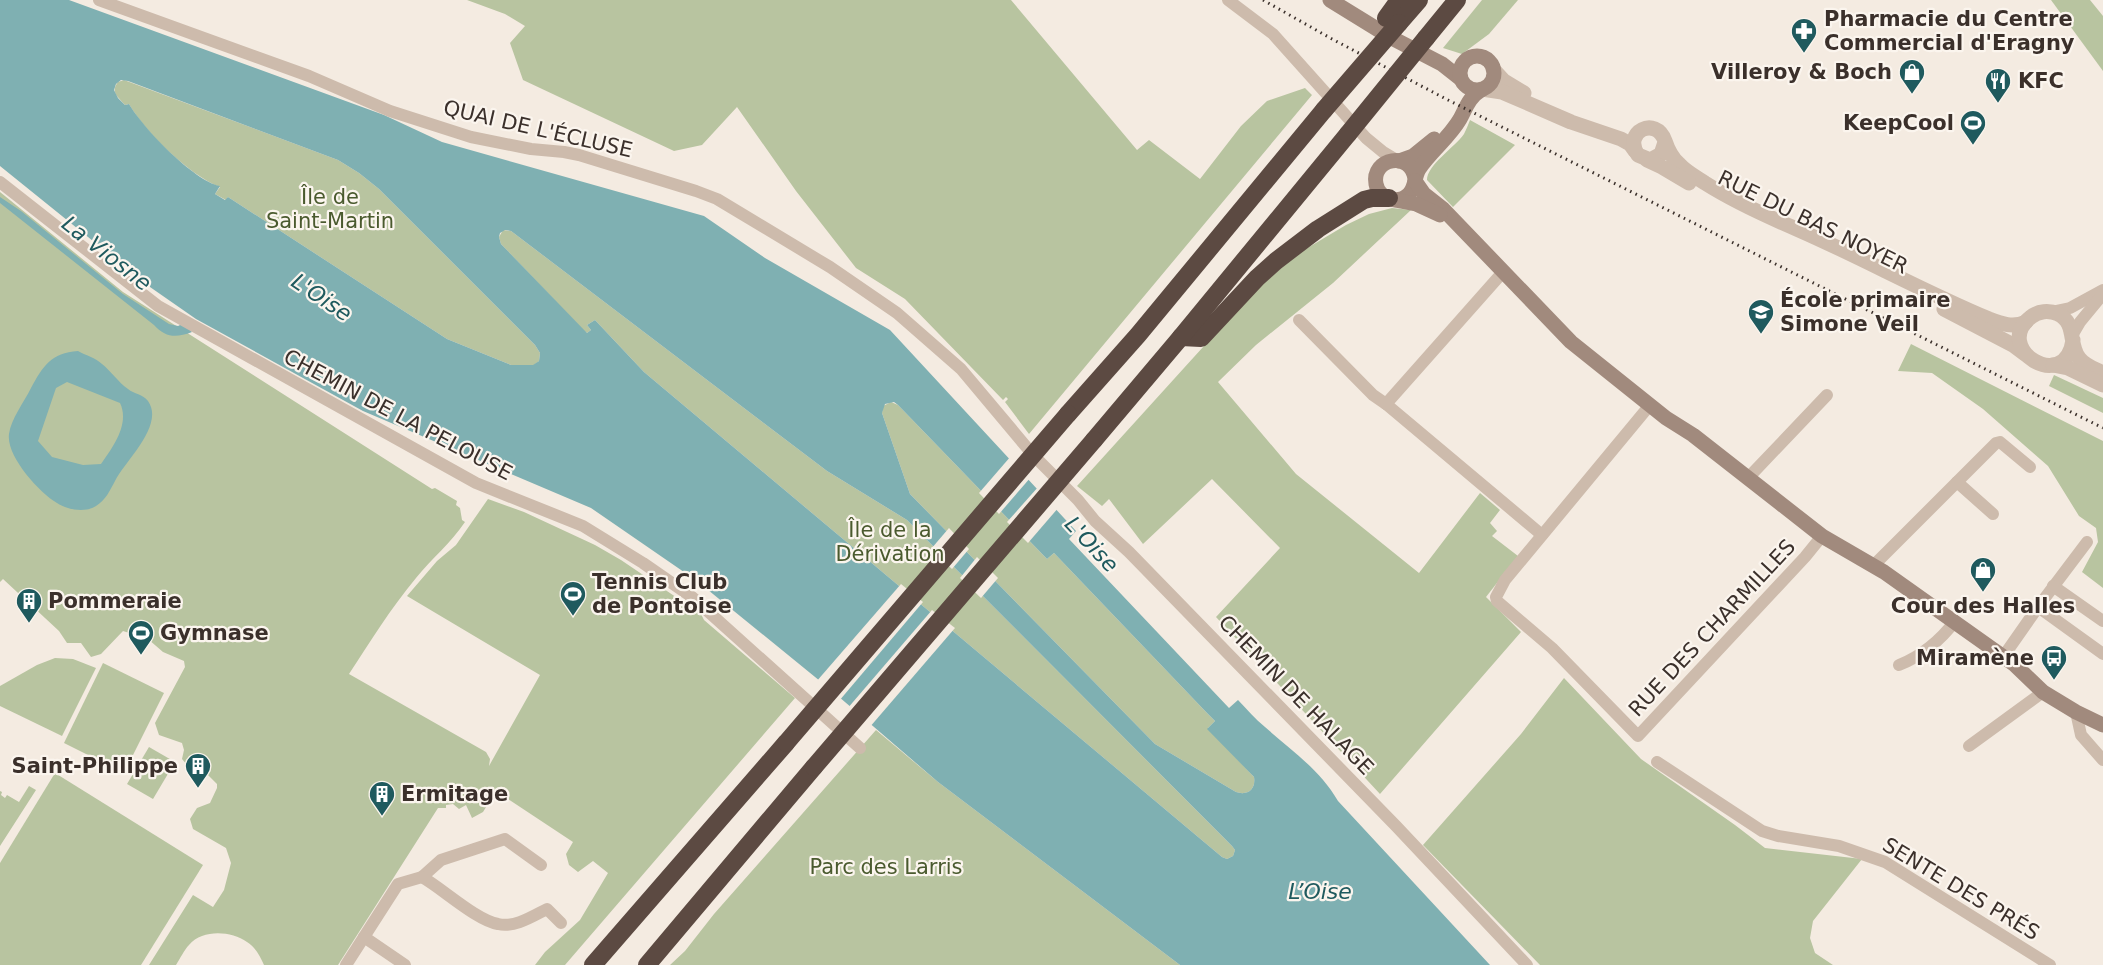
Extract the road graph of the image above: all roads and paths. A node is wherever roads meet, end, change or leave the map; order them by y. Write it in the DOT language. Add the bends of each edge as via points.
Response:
graph roads {
  1 [pos="99,0"];
  2 [pos="1228,0"];
  3 [pos="1330,0"];
  4 [pos="1399,0"];
  5 [pos="1419,0"];
  6 [pos="1457,0"];
  7 [pos="1393,21"];
  8 [pos="1424,45"];
  9 [pos="1470,57"];
  10 [pos="1493,69"];
  11 [pos="1461,80"];
  12 [pos="1482,89"];
  13 [pos="1642,130"];
  14 [pos="1366,138"];
  15 [pos="1665,142"];
  16 [pos="1641,155"];
  17 [pos="1398,161"];
  18 [pos="1376,180"];
  19 [pos="1415,180"];
  20 [pos="0,182"];
  21 [pos="1391,199"];
  22 [pos="1456,224"];
  23 [pos="1503,272"];
  24 [pos="2103,292"];
  25 [pos="2051,312"];
  26 [pos="1299,320"];
  27 [pos="2026,321"];
  28 [pos="2073,337"];
  29 [pos="1181,338"];
  30 [pos="2025,354"];
  31 [pos="2053,364"];
  32 [pos="2103,373"];
  33 [pos="2103,384"];
  34 [pos="1827,394"];
  35 [pos="1386,404"];
  36 [pos="1650,405"];
  37 [pos="1034,456"];
  38 [pos="2030,467"];
  39 [pos="1748,478"];
  40 [pos="1957,482"];
  41 [pos="1993,513"];
  42 [pos="1542,536"];
  43 [pos="1822,536"];
  44 [pos="2087,542"];
  45 [pos="1874,565"];
  46 [pos="2054,586"];
  47 [pos="2038,607"];
  48 [pos="1954,621"];
  49 [pos="2103,621"];
  50 [pos="2103,654"];
  51 [pos="2003,657"];
  52 [pos="1899,665"];
  53 [pos="2043,692"];
  54 [pos="2076,712"];
  55 [pos="2103,725"];
  56 [pos="1969,746"];
  57 [pos="860,748"];
  58 [pos="2103,760"];
  59 [pos="1657,762"];
  60 [pos="541,865"];
  61 [pos="422,877"];
  62 [pos="561,923"];
  63 [pos="364,937"];
  64 [pos="346,965"];
  65 [pos="405,965"];
  66 [pos="593,965"];
  67 [pos="647,965"];
  68 [pos="1527,965"];
  69 [pos="2050,965"];
  1 -- 37 [label="street, QUAI DE L'ÉCLUSE" via="420,121 471,137 564,152 717,199 830,267 897,313 960,369"];
  2 -- 14 [label="street" via="1273,34"];
  3 -- 8 [label="main road" via="1390,38"];
  4 -- 7 [label="highway"];
  5 -- 7 [label="highway"];
  6 -- 8 [label="highway"];
  7 -- 66 [label="highway, bridge" via="1380,46 1138,335"];
  8 -- 9 [label="main road" via="1456,59"];
  8 -- 11 [label="main road"];
  8 -- 29 [label="highway, bridge"];
  9 -- 10 [label="main road" via="1485,58"];
  9 -- 11 [label="main road" via="1461,66"];
  10 -- 12 [label="main road" via="1491,82"];
  10 -- 13 [label="street" via="1506,82 1564,113 1621,131"];
  11 -- 12 [label="main road" via="1470,88"];
  11 -- 17 [label="main road" via="1460,98 1446,126 1418,153"];
  12 -- 16 [label="street, RUE DU BAS NOYER" via="1502,92 1621,139"];
  12 -- 19 [label="main road" via="1472,96"];
  13 -- 15 [label="street" via="1657,130"];
  13 -- 16 [label="street" via="1634,140"];
  14 -- 17 [label="street"];
  14 -- 18 [label="street"];
  15 -- 16 [label="street" via="1659,156"];
  15 -- 27 [label="street, RUE DU BAS NOYER" via="1682,168 1745,206 1998,323 2014,325"];
  16 -- 30 [label="street, RUE DU BAS NOYER" via="1710,196 1949,312"];
  17 -- 18 [label="main road" via="1382,165"];
  17 -- 19 [label="main road" via="1410,167"];
  18 -- 21 [label="main road" via="1378,190"];
  19 -- 21 [label="main road" via="1409,194"];
  19 -- 22 [label="main road"];
  20 -- 57 [label="street, CHEMIN DE LA PELOUSE" via="158,306 476,483 583,526 643,563 692,597"];
  21 -- 22 [label="main road" via="1423,207"];
  21 -- 29 [label="highway" via="1364,200 1318,229 1257,278 1201,338"];
  22 -- 23 [label="main road"];
  23 -- 35 [label="street"];
  23 -- 36 [label="main road" via="1571,342"];
  24 -- 25 [label="street"];
  24 -- 28 [label="street"];
  25 -- 27 [label="street"];
  25 -- 28 [label="street" via="2065,320"];
  26 -- 35 [label="street"];
  27 -- 30 [label="street" via="2020,336"];
  28 -- 31 [label="street" via="2068,355"];
  28 -- 32 [label="street" via="2082,361"];
  29 -- 67 [label="highway, bridge"];
  30 -- 31 [label="street" via="2036,363"];
  31 -- 33 [label="street"];
  34 -- 39 [label="street"];
  35 -- 42 [label="street"];
  36 -- 39 [label="main road"];
  36 -- 42 [label="street, RUE DES CHARMILLES"];
  37 -- 68 [label="street, CHEMIN DE HALAGE"];
  38 -- 40 [label="street" via="2000,442"];
  39 -- 43 [label="main road"];
  40 -- 41 [label="street"];
  40 -- 45 [label="street"];
  42 -- 43 [label="street, RUE DES CHARMILLES" via="1505,580 1497,592 1497,601 1552,648 1638,736"];
  43 -- 45 [label="main road"];
  44 -- 46 [label="street"];
  45 -- 48 [label="main road"];
  46 -- 47 [label="street"];
  46 -- 49 [label="street"];
  47 -- 50 [label="street"];
  47 -- 51 [label="street"];
  48 -- 51 [label="main road"];
  48 -- 52 [label="street" via="1914,660"];
  51 -- 53 [label="main road"];
  53 -- 54 [label="main road"];
  53 -- 56 [label="street"];
  54 -- 55 [label="main road"];
  54 -- 58 [label="street" via="2081,735"];
  59 -- 69 [label="street, SENTE DES PRÉS" via="1762,831 1839,846 1885,862"];
  60 -- 61 [label="street" via="505,839 441,860"];
  61 -- 62 [label="street" via="499,925 523,922 547,909"];
  61 -- 63 [label="street" via="398,884"];
  63 -- 64 [label="street"];
  63 -- 65 [label="street"];
}
